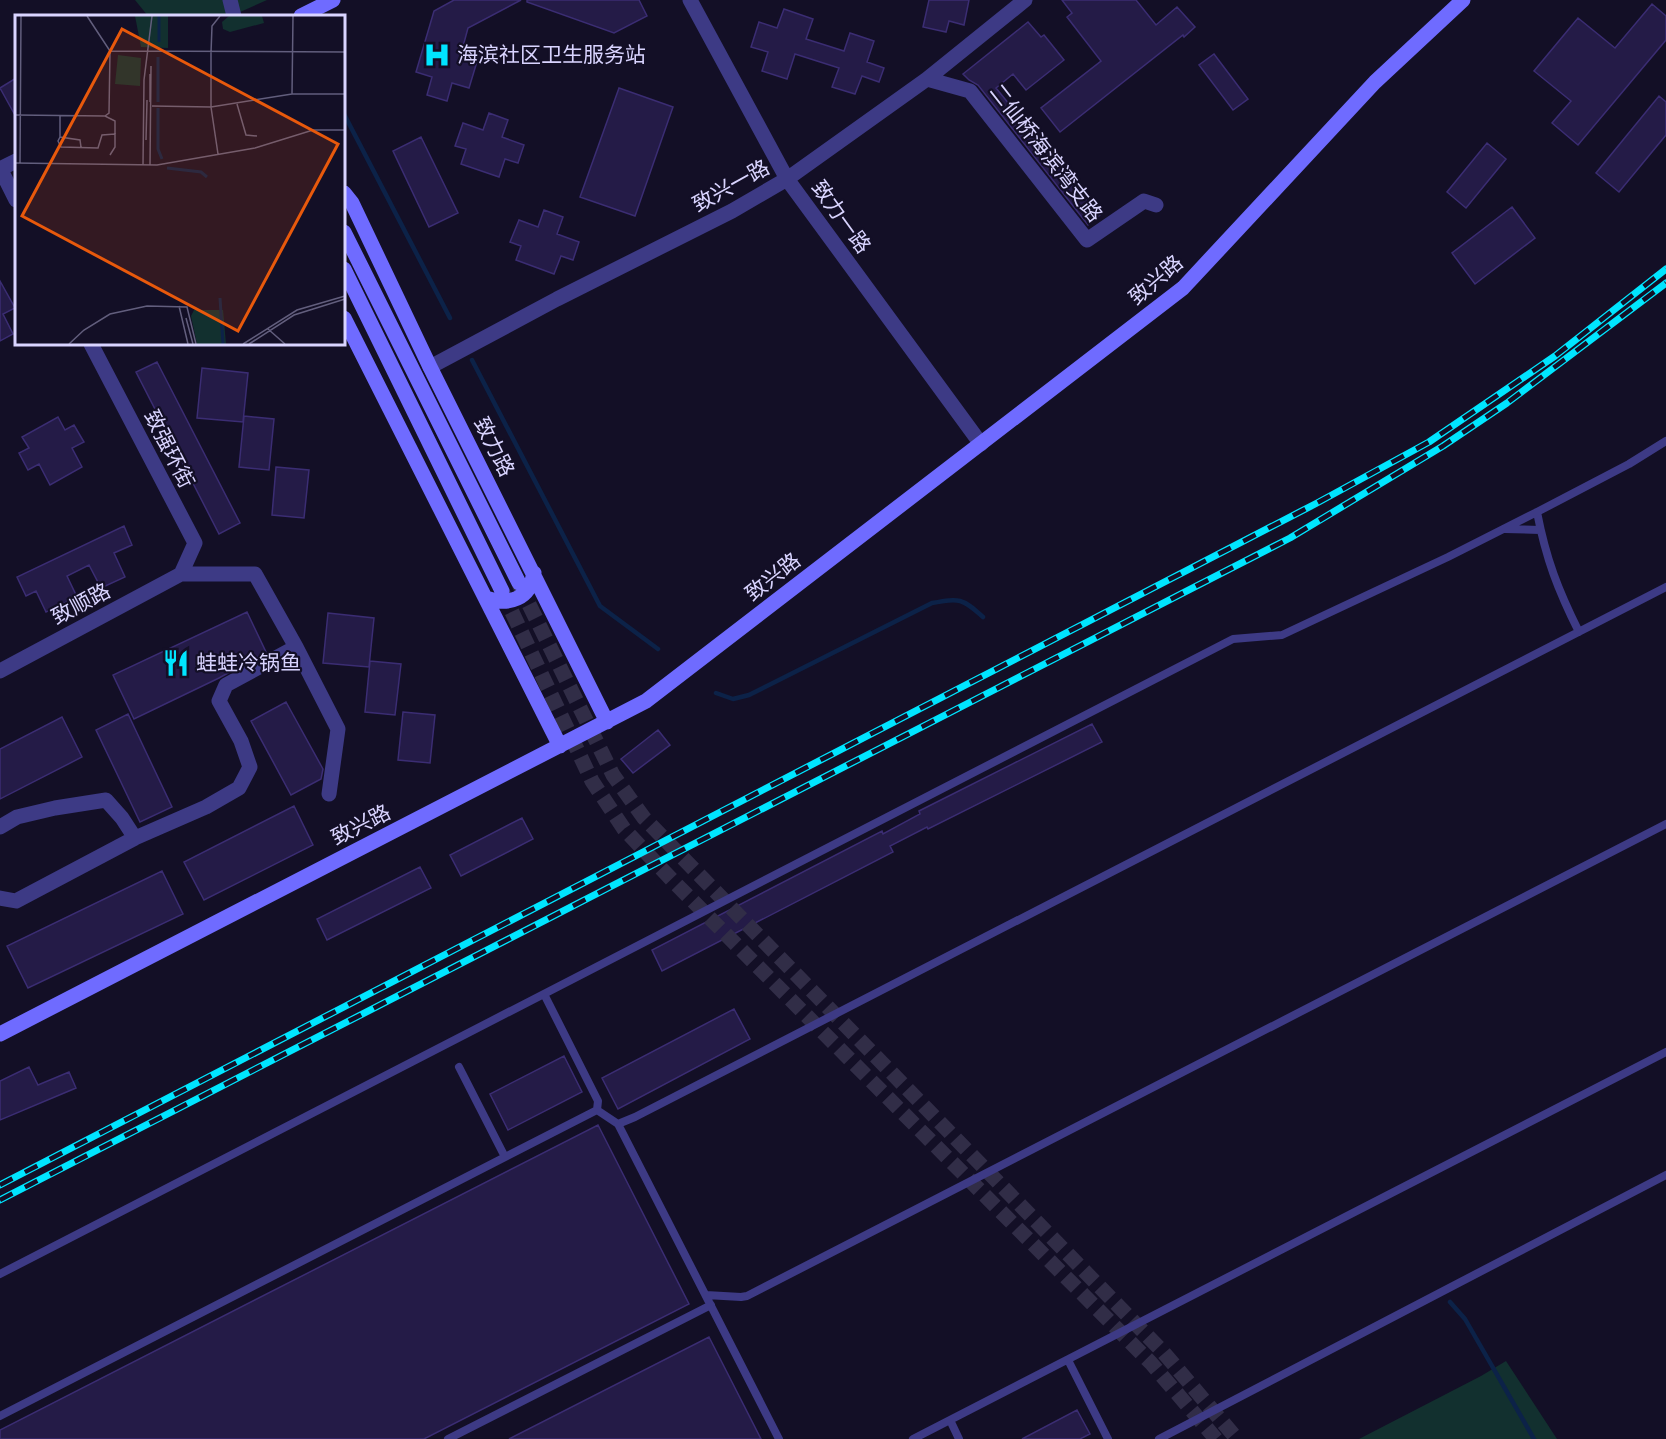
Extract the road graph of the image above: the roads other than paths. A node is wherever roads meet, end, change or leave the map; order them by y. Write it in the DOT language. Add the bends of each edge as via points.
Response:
graph roads {
  1 [pos="230,0"];
  2 [pos="333,0"];
  3 [pos="690,0"];
  4 [pos="1025,0"];
  5 [pos="1463,0"];
  6 [pos="234,15"];
  7 [pos="303,15"];
  8 [pos="927,79"];
  9 [pos="15,161"];
  10 [pos="0,169"];
  11 [pos="787,179"];
  12 [pos="345,194"];
  13 [pos="15,198"];
  14 [pos="1156,205"];
  15 [pos="345,234"];
  16 [pos="345,271"];
  17 [pos="345,320"];
  18 [pos="92,345"];
  19 [pos="430,367"];
  20 [pos="1666,441"];
  21 [pos="981,444"];
  22 [pos="1537,512"];
  23 [pos="1504,529"];
  24 [pos="1540,530"];
  25 [pos="534,573"];
  26 [pos="181,574"];
  27 [pos="519,583"];
  28 [pos="1666,587"];
  29 [pos="502,591"];
  30 [pos="486,598"];
  31 [pos="1579,632"];
  32 [pos="296,647"];
  33 [pos="0,671"];
  34 [pos="607,722"];
  35 [pos="560,746"];
  36 [pos="329,794"];
  37 [pos="1666,824"];
  38 [pos="0,827"];
  39 [pos="135,838"];
  40 [pos="0,898"];
  41 [pos="544,994"];
  42 [pos="0,1034"];
  43 [pos="1666,1052"];
  44 [pos="459,1067"];
  45 [pos="597,1110"];
  46 [pos="618,1124"];
  47 [pos="505,1157"];
  48 [pos="1666,1175"];
  49 [pos="0,1274"];
  50 [pos="706,1295"];
  51 [pos="711,1305"];
  52 [pos="1068,1360"];
  53 [pos="0,1416"];
  54 [pos="950,1420"];
  55 [pos="448,1439"];
  56 [pos="779,1439"];
  57 [pos="913,1439"];
  58 [pos="959,1439"];
  59 [pos="1108,1439"];
  60 [pos="1159,1439"];
  1 -- 6 [label="street"];
  2 -- 7 [label="street"];
  3 -- 11 [label="street, 致力一路"];
  4 -- 8 [label="street, 致兴一路"];
  5 -- 21 [label="street, 致兴路" via="1375,81 1183,288"];
  8 -- 11 [label="street, 致兴一路"];
  8 -- 14 [label="street, 二仙桥海滨湾支路" via="970,91 1087,240 1144,201"];
  9 -- 10 [label="street"];
  10 -- 13 [label="street"];
  11 -- 19 [label="street, 致兴一路"];
  11 -- 21 [label="street, 致力一路"];
  12 -- 19 [label="street, 致力路"];
  15 -- 27 [label="street, 致力路"];
  16 -- 29 [label="street"];
  17 -- 30 [label="street"];
  18 -- 26 [label="street, 致强环街" via="195,543"];
  19 -- 25 [label="street, 致力路"];
  20 -- 22 [label="lane"];
  21 -- 34 [label="street, 致兴路" via="646,701"];
  22 -- 23 [label="lane"];
  22 -- 24 [label="lane"];
  23 -- 24 [label="lane"];
  23 -- 41 [label="lane" via="1282,635 1233,639"];
  24 -- 31 [label="lane" via="1555,581"];
  25 -- 30 [label="street" via="532,585 516,599 505,602"];
  25 -- 34 [label="street, 致力路"];
  26 -- 32 [label="street" via="255,574"];
  26 -- 33 [label="street, 致顺路"];
  28 -- 31 [label="lane"];
  30 -- 35 [label="street"];
  31 -- 46 [label="lane"];
  32 -- 36 [label="street" via="338,729"];
  32 -- 39 [label="street" via="226,685 219,701 250,767 239,788"];
  34 -- 35 [label="street, 致兴路"];
  35 -- 42 [label="street, 致兴路"];
  37 -- 50 [label="lane" via="747,1296"];
  38 -- 39 [label="street" via="17,817 106,800"];
  39 -- 40 [label="street" via="16,901"];
  41 -- 45 [label="lane" via="598,1101"];
  41 -- 49 [label="lane"];
  43 -- 52 [label="lane"];
  44 -- 47 [label="lane"];
  45 -- 46 [label="lane"];
  45 -- 47 [label="lane"];
  46 -- 50 [label="lane"];
  47 -- 53 [label="lane"];
  48 -- 60 [label="lane"];
  50 -- 51 [label="lane"];
  51 -- 55 [label="lane"];
  51 -- 56 [label="lane"];
  52 -- 54 [label="lane"];
  52 -- 59 [label="lane"];
  54 -- 57 [label="lane"];
  54 -- 58 [label="lane"];
}
